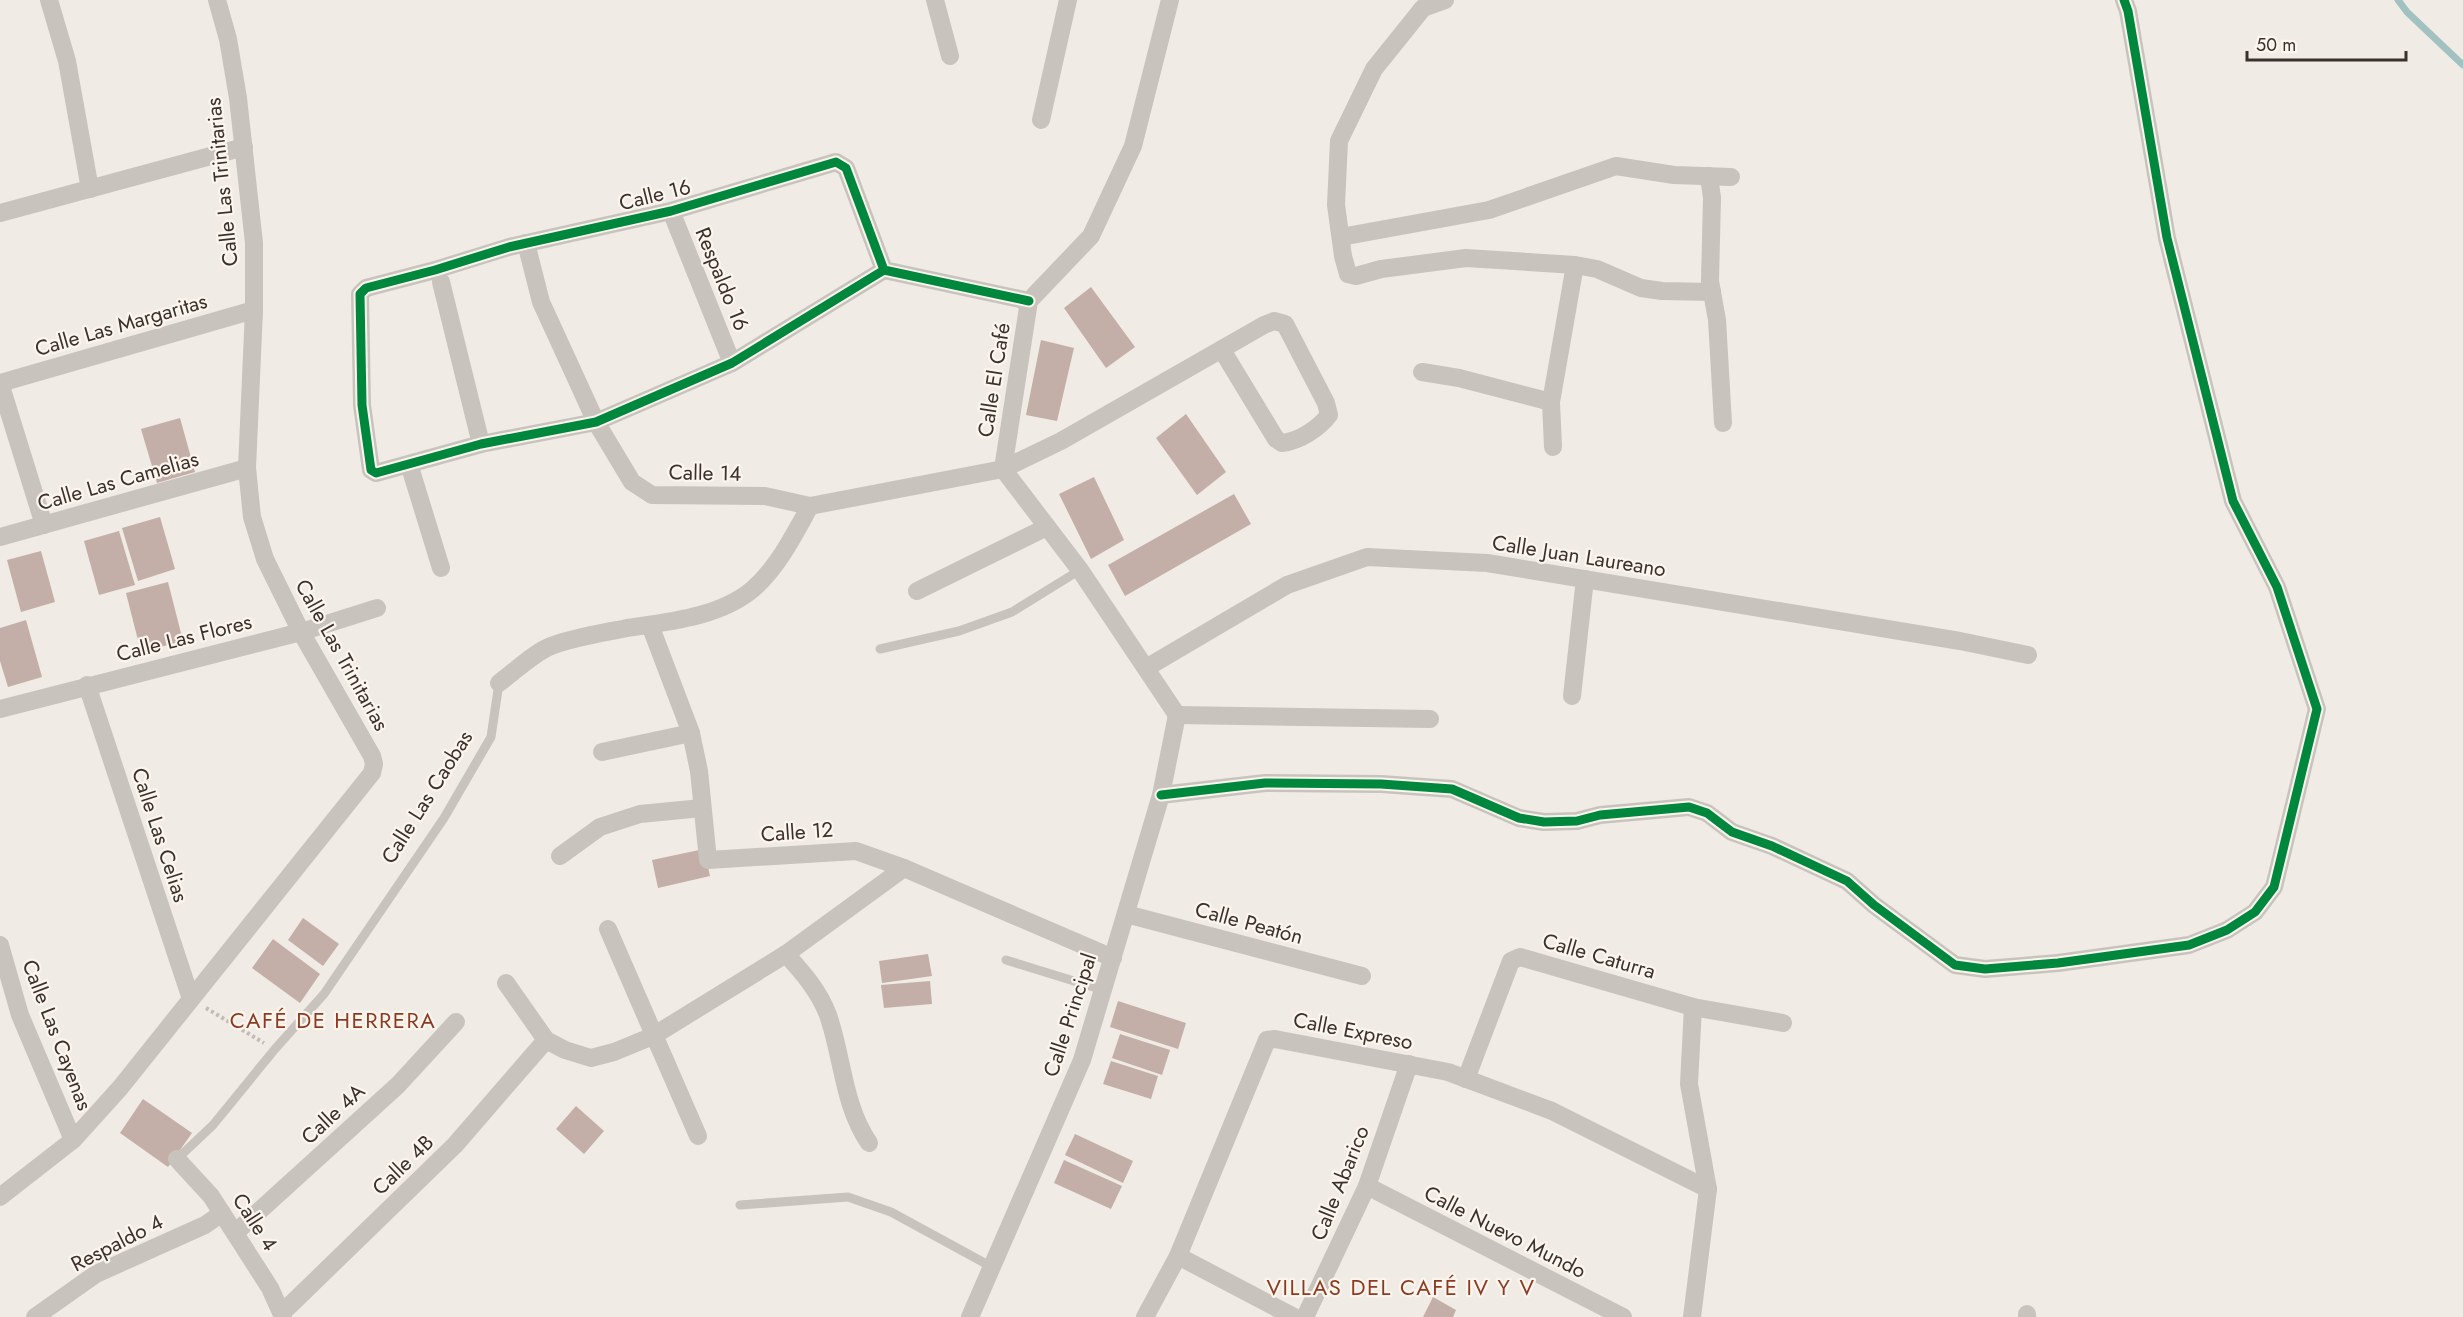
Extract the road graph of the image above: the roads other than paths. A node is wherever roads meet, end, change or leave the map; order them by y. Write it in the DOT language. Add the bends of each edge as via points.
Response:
graph roads {
  1 [pos="49,0"];
  2 [pos="217,0"];
  3 [pos="935,0"];
  4 [pos="1068,0"];
  5 [pos="1170,0"];
  6 [pos="1445,0"];
  7 [pos="2124,0"];
  8 [pos="950,56"];
  9 [pos="1041,120"];
  10 [pos="244,147"];
  11 [pos="1709,176"];
  12 [pos="1731,177"];
  13 [pos="90,189"];
  14 [pos="671,212"];
  15 [pos="0,213"];
  16 [pos="1341,237"];
  17 [pos="526,243"];
  18 [pos="1575,265"];
  19 [pos="884,270"];
  20 [pos="441,282"];
  21 [pos="1712,292"];
  22 [pos="1029,301"];
  23 [pos="254,310"];
  24 [pos="1222,350"];
  25 [pos="732,363"];
  26 [pos="1422,372"];
  27 [pos="0,383"];
  28 [pos="1551,402"];
  29 [pos="596,422"];
  30 [pos="1723,423"];
  31 [pos="481,444"];
  32 [pos="1553,447"];
  33 [pos="409,464"];
  34 [pos="248,468"];
  35 [pos="1003,469"];
  36 [pos="810,506"];
  37 [pos="44,525"];
  38 [pos="1047,527"];
  39 [pos="0,537"];
  40 [pos="441,567"];
  41 [pos="1080,570"];
  42 [pos="1585,579"];
  43 [pos="917,591"];
  44 [pos="377,608"];
  45 [pos="650,625"];
  46 [pos="301,632"];
  47 [pos="880,649"];
  48 [pos="2028,655"];
  49 [pos="1146,668"];
  50 [pos="499,683"];
  51 [pos="87,686"];
  52 [pos="1572,696"];
  53 [pos="0,709"];
  54 [pos="1177,715"];
  55 [pos="1430,719"];
  56 [pos="691,733"];
  57 [pos="602,752"];
  58 [pos="1161,795"];
  59 [pos="702,808"];
  60 [pos="560,856"];
  61 [pos="904,868"];
  62 [pos="1126,914"];
  63 [pos="608,929"];
  64 [pos="0,945"];
  65 [pos="786,954"];
  66 [pos="1113,958"];
  67 [pos="1006,960"];
  68 [pos="1362,976"];
  69 [pos="506,983"];
  70 [pos="1103,990"];
  71 [pos="191,999"];
  72 [pos="1693,1007"];
  73 [pos="456,1022"];
  74 [pos="1783,1023"];
  75 [pos="653,1036"];
  76 [pos="546,1040"];
  77 [pos="1409,1064"];
  78 [pos="1466,1079"];
  79 [pos="698,1136"];
  80 [pos="73,1140"];
  81 [pos="869,1143"];
  82 [pos="177,1159"];
  83 [pos="1367,1186"];
  84 [pos="1708,1189"];
  85 [pos="0,1197"];
  86 [pos="740,1204"];
  87 [pos="222,1213"];
  88 [pos="235,1233"];
  89 [pos="1178,1256"];
  90 [pos="992,1267"];
  91 [pos="283,1315"];
  92 [pos="34,1317"];
  93 [pos="970,1317"];
  94 [pos="1145,1317"];
  95 [pos="1294,1317"];
  96 [pos="1305,1317"];
  97 [pos="1623,1317"];
  98 [pos="1692,1317"];
  1 -- 13 [label="street" via="67,61"];
  2 -- 10 [label="street, Calle Las Trinitarias" via="228,39"];
  3 -- 8 [label="street"];
  4 -- 9 [label="street"];
  5 -- 22 [label="street, Calle El Café" via="1129,156 1091,236"];
  6 -- 16 [label="street" via="1423,8 1374,69 1339,141 1336,204"];
  7 -- 58 [label="street" via="2167,238 2233,501 2277,587 2317,709 2274,887 2255,912 2227,930 2189,945 1985,969 1955,965 1846,881 1732,832 1707,813 1689,807 1544,822 1519,818 1452,789 1264,783"];
  10 -- 13 [label="street"];
  10 -- 23 [label="street, Calle Las Trinitarias" via="254,243"];
  11 -- 12 [label="street"];
  11 -- 16 [label="street" via="1616,166 1489,210"];
  11 -- 21 [label="street"];
  13 -- 15 [label="street"];
  14 -- 17 [label="street, Calle 16"];
  14 -- 19 [label="street, Calle 16" via="836,162 846,168"];
  14 -- 25 [label="street, Respaldo 16"];
  16 -- 18 [label="street" via="1348,274 1356,276 1466,258"];
  17 -- 29 [label="street, Calle 14" via="541,302"];
  17 -- 33 [label="street, Calle 16" via="366,288 360,294 362,405 371,471"];
  18 -- 21 [label="street" via="1597,269 1641,288"];
  18 -- 28 [label="street"];
  19 -- 22 [label="street"];
  19 -- 25 [label="street"];
  20 -- 31 [label="street"];
  21 -- 30 [label="street"];
  22 -- 35 [label="street, Calle El Café"];
  23 -- 27 [label="street, Calle Las Margaritas"];
  23 -- 34 [label="street, Calle Las Trinitarias"];
  24 -- 24 [label="street, Calle 14" via="1282,444 1293,442 1329,415 1285,324 1264,324"];
  24 -- 35 [label="street, Calle 14" via="1061,441"];
  25 -- 29 [label="street"];
  26 -- 28 [label="street"];
  27 -- 37 [label="street"];
  28 -- 32 [label="street"];
  29 -- 31 [label="street"];
  29 -- 36 [label="street, Calle 14" via="632,482 652,495 765,496"];
  31 -- 33 [label="street"];
  33 -- 40 [label="street"];
  34 -- 37 [label="street, Calle Las Camelias"];
  34 -- 46 [label="street, Calle Las Trinitarias" via="257,538"];
  35 -- 36 [label="street, Calle 14"];
  35 -- 38 [label="street, Calle El Café"];
  36 -- 45 [label="street, Calle Las Caobas" via="791,541 752,589 731,603 700,614"];
  37 -- 39 [label="street, Calle Las Camelias"];
  38 -- 41 [label="street, Calle El Café"];
  38 -- 43 [label="street"];
  41 -- 47 [label="lane" via="1012,612 959,631"];
  41 -- 49 [label="street, Calle El Café"];
  42 -- 48 [label="street, Calle Juan Laureano"];
  42 -- 49 [label="street, Calle Juan Laureano" via="1487,563 1367,557 1287,585"];
  42 -- 52 [label="street"];
  44 -- 46 [label="street, Calle Las Flores"];
  45 -- 50 [label="street, Calle Las Caobas" via="550,646"];
  45 -- 56 [label="street, Calle 12"];
  46 -- 51 [label="street, Calle Las Flores"];
  46 -- 71 [label="street, Calle Las Trinitarias" via="372,756 372,773"];
  49 -- 54 [label="street, Calle El Café"];
  50 -- 82 [label="lane, Calle Las Caobas" via="491,737 444,818 324,994 213,1125"];
  51 -- 53 [label="street, Calle Las Flores"];
  51 -- 71 [label="street, Calle Las Celias"];
  54 -- 55 [label="street"];
  54 -- 58 [label="street, Calle Principal"];
  56 -- 57 [label="street"];
  56 -- 59 [label="street, Calle 12"];
  58 -- 62 [label="street, Calle Principal"];
  59 -- 60 [label="street" via="640,814 600,827"];
  59 -- 61 [label="street, Calle 12" via="708,860 856,851"];
  61 -- 65 [label="street"];
  61 -- 66 [label="street, Calle 12"];
  62 -- 66 [label="street, Calle Principal"];
  62 -- 68 [label="street, Calle Peatón"];
  63 -- 75 [label="street"];
  64 -- 80 [label="street, Calle Las Cayenas" via="20,1015"];
  65 -- 75 [label="street"];
  65 -- 81 [label="street" via="814,987 828,1015 846,1093"];
  66 -- 70 [label="street, Calle Principal"];
  67 -- 70 [label="lane"];
  69 -- 76 [label="street"];
  70 -- 90 [label="street, Calle Principal" via="1082,1060"];
  71 -- 80 [label="street, Calle Las Trinitarias" via="120,1089"];
  72 -- 74 [label="street"];
  72 -- 78 [label="street, Calle Caturra" via="1515,958"];
  72 -- 84 [label="street" via="1689,1083"];
  73 -- 88 [label="street, Calle 4A" via="398,1085"];
  75 -- 76 [label="street" via="591,1058"];
  75 -- 79 [label="street"];
  76 -- 91 [label="street, Calle 4B" via="455,1145"];
  77 -- 78 [label="street, Calle Expreso"];
  77 -- 83 [label="street, Calle Abarico"];
  77 -- 89 [label="street, Calle Expreso" via="1267,1040"];
  78 -- 84 [label="street, Calle Expreso" via="1552,1111"];
  80 -- 85 [label="street, Calle Las Trinitarias"];
  82 -- 87 [label="street, Calle 4"];
  83 -- 96 [label="street, Calle Abarico"];
  83 -- 97 [label="street, Calle Nuevo Mundo"];
  84 -- 98 [label="street"];
  86 -- 90 [label="lane" via="848,1197 891,1212"];
  87 -- 88 [label="street, Calle 4"];
  87 -- 92 [label="street, Respaldo 4" via="205,1225 96,1274"];
  88 -- 91 [label="street, Calle 4"];
  89 -- 94 [label="street, Calle Expreso"];
  89 -- 95 [label="street"];
  90 -- 93 [label="street, Calle Principal"];
}
